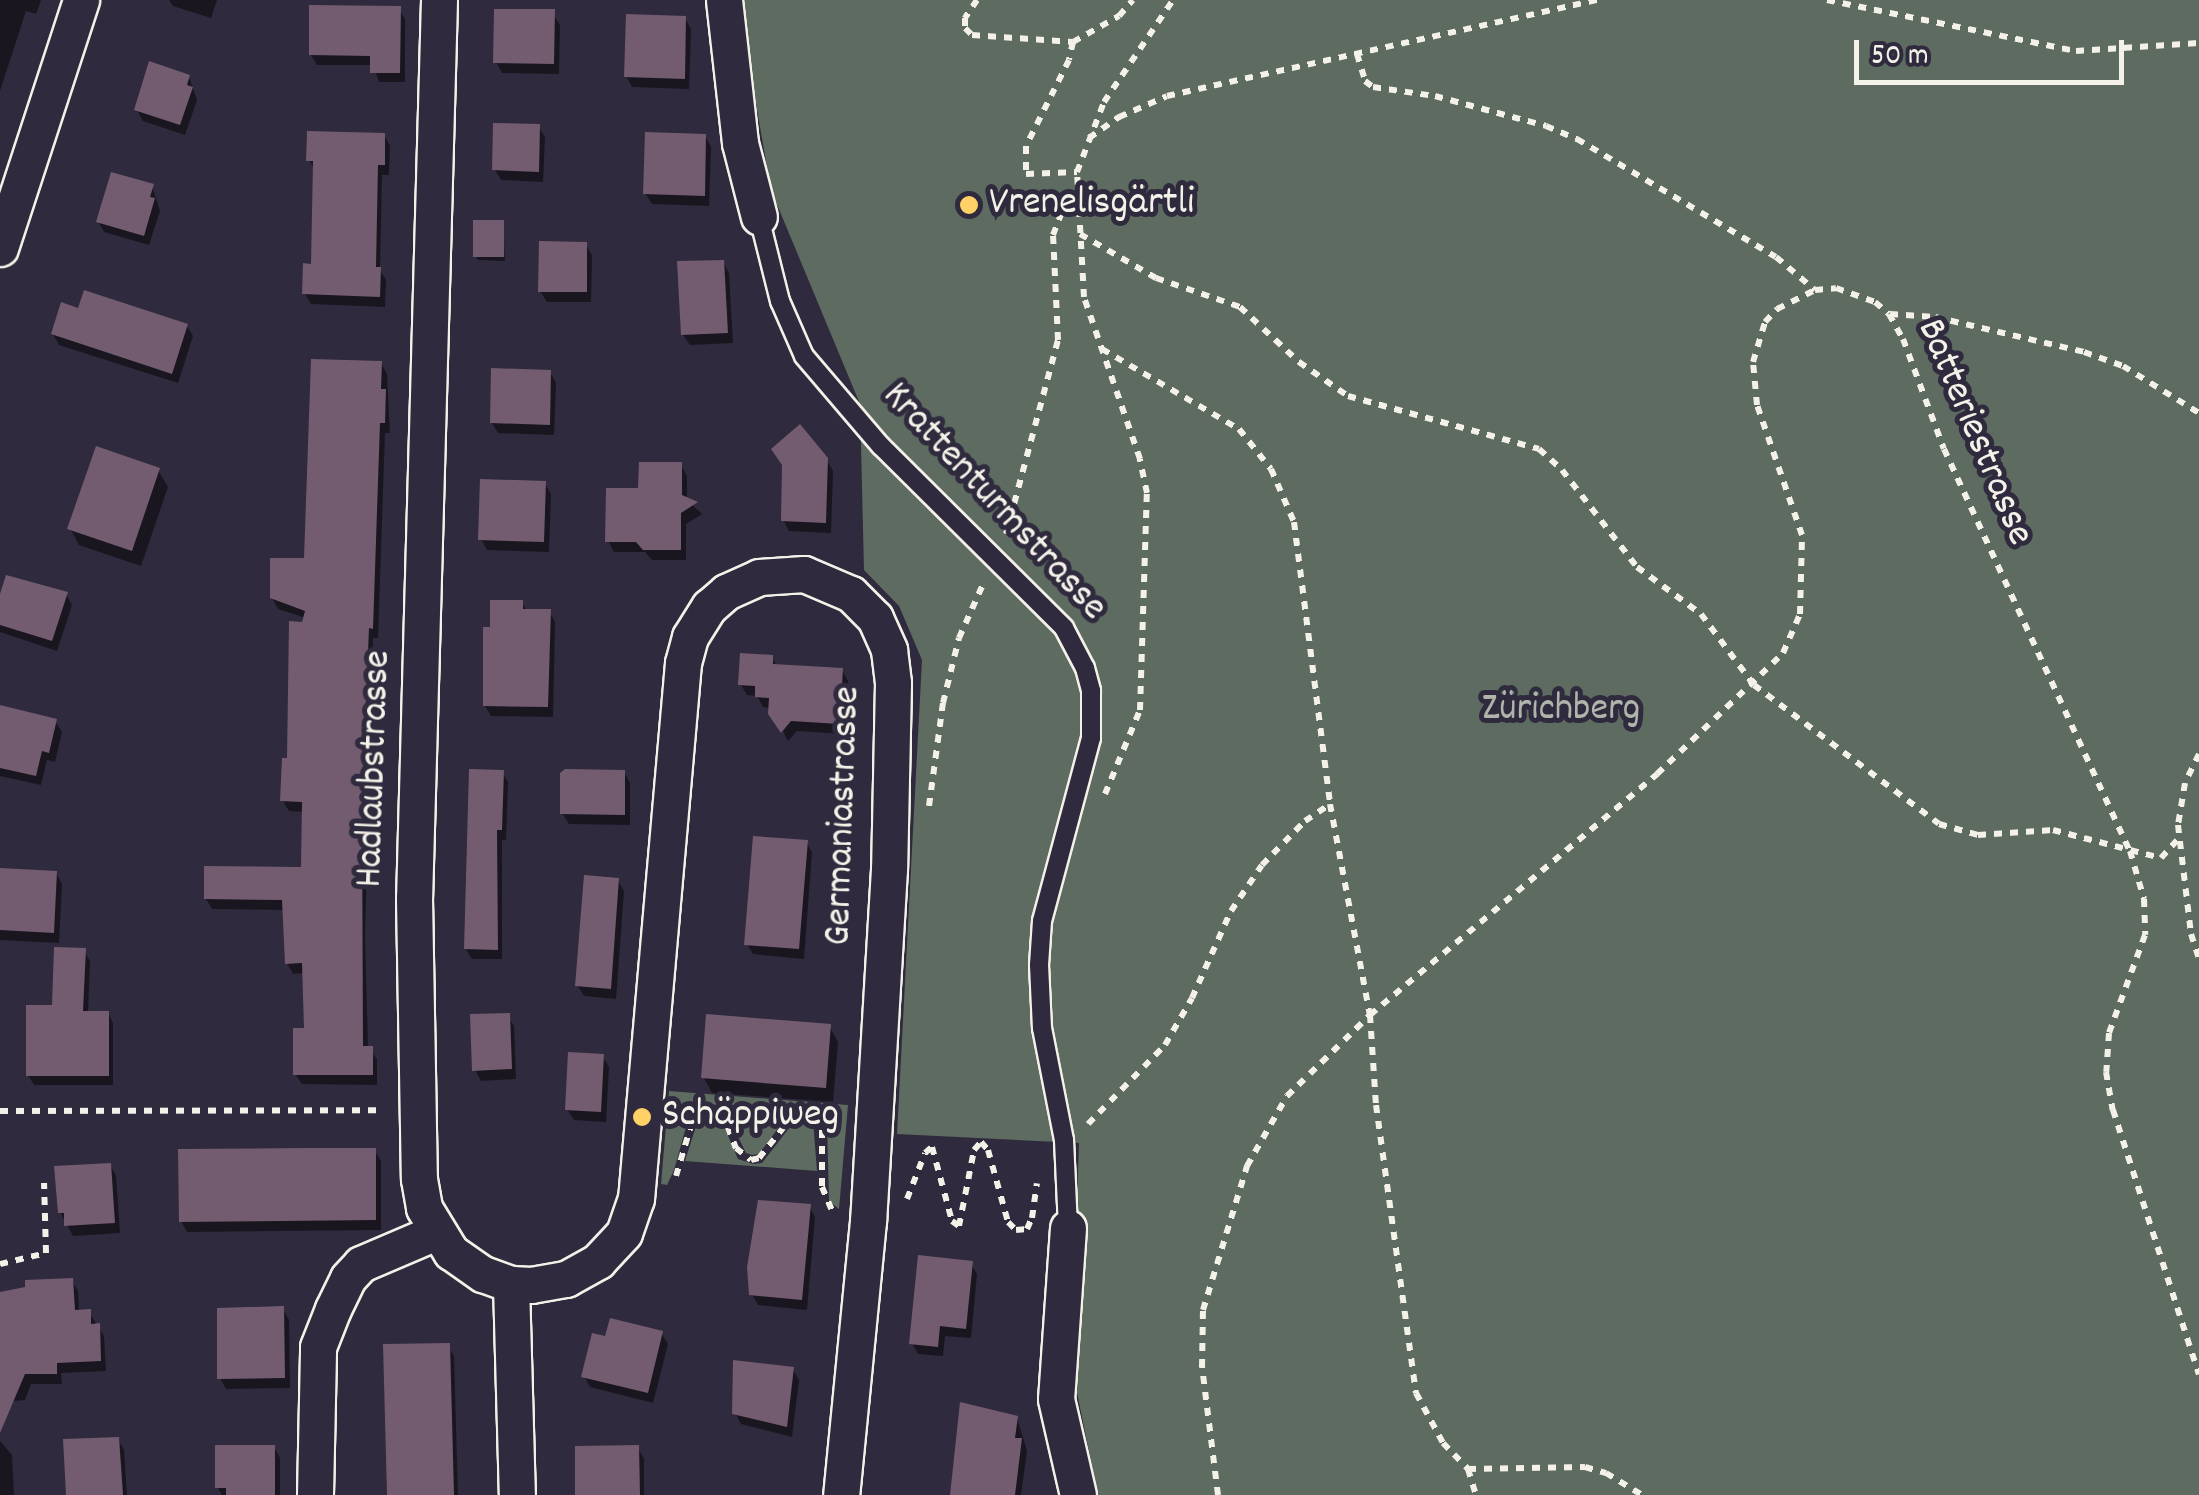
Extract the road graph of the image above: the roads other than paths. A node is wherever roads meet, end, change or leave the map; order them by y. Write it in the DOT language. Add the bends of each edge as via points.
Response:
graph roads {
  1 [pos="81,0"];
  2 [pos="439,0"];
  3 [pos="724,0"];
  4 [pos="758,217"];
  5 [pos="0,248"];
  6 [pos="1068,1228"];
  7 [pos="436,1232"];
  8 [pos="511,1284"];
  9 [pos="314,1495"];
  10 [pos="517,1495"];
  11 [pos="840,1495"];
  12 [pos="1078,1495"];
  1 -- 5 [label="street"];
  2 -- 7 [label="street, Hadlaubstrasse" via="414,898 419,1179"];
  3 -- 4 [label="street, Krattenturmstrasse" via="740,143"];
  4 -- 6 [label="lane, Krattenturmstrasse" via="780,301 804,356 881,446 1064,628 1091,690 1086,765 1042,920 1040,950 1042,1028 1064,1140"];
  6 -- 12 [label="street, Krattenturmstrasse" via="1056,1399"];
  7 -- 8 [label="street, Hadlaubstrasse" via="451,1252"];
  7 -- 9 [label="street" via="361,1264 333,1310 318,1347"];
  8 -- 10 [label="street"];
  8 -- 11 [label="street, Germaniastrasse" via="550,1283 581,1272 612,1248 632,1216 690,637 709,608 746,581 784,572 823,578 875,618 890,650 893,683 868,1221"];
}
